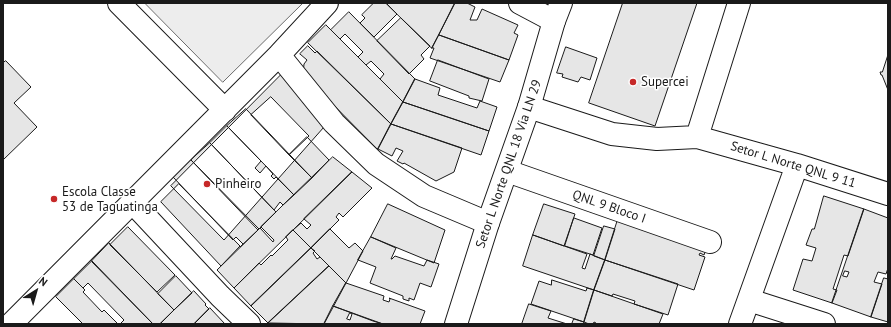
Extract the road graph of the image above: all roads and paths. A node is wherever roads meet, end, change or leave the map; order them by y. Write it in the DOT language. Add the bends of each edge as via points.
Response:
graph roads {
  1 [pos="119,3"];
  2 [pos="327,3"];
  3 [pos="520,3"];
  4 [pos="739,3"];
  5 [pos="558,12"];
  6 [pos="279,55"];
  7 [pos="529,107"];
  8 [pos="224,110"];
  9 [pos="697,137"];
  10 [pos="797,165"];
  11 [pos="507,171"];
  12 [pos="888,194"];
  13 [pos="133,203"];
  14 [pos="488,223"];
  15 [pos="710,242"];
  16 [pos="749,300"];
  17 [pos="11,324"];
  18 [pos="250,324"];
  19 [pos="456,324"];
  20 [pos="740,324"];
  21 [pos="824,324"];
  1 -- 8 [label="street"];
  2 -- 6 [label="street"];
  3 -- 5 [label="street"];
  4 -- 9 [label="street"];
  5 -- 7 [label="street, Setor L Norte QNL 18 Via LN 29"];
  6 -- 8 [label="street"];
  6 -- 14 [label="street" via="334,123 376,164 424,196"];
  7 -- 9 [label="street, Setor L Norte QNL 9 11" via="612,134 657,138"];
  7 -- 11 [label="street, Setor L Norte QNL 18 Via LN 29"];
  8 -- 13 [label="street"];
  9 -- 10 [label="street, Setor L Norte QNL 9 11"];
  10 -- 12 [label="street, Setor L Norte QNL 9 11"];
  10 -- 16 [label="street"];
  11 -- 14 [label="street, Setor L Norte QNL 18 Via LN 29"];
  11 -- 15 [label="street, QNL 9 Bloco I"];
  13 -- 17 [label="street"];
  13 -- 18 [label="street" via="220,296"];
  14 -- 19 [label="street, Setor L Norte QNL 18 Via LN 29"];
  16 -- 20 [label="street"];
  16 -- 21 [label="street"];
}
